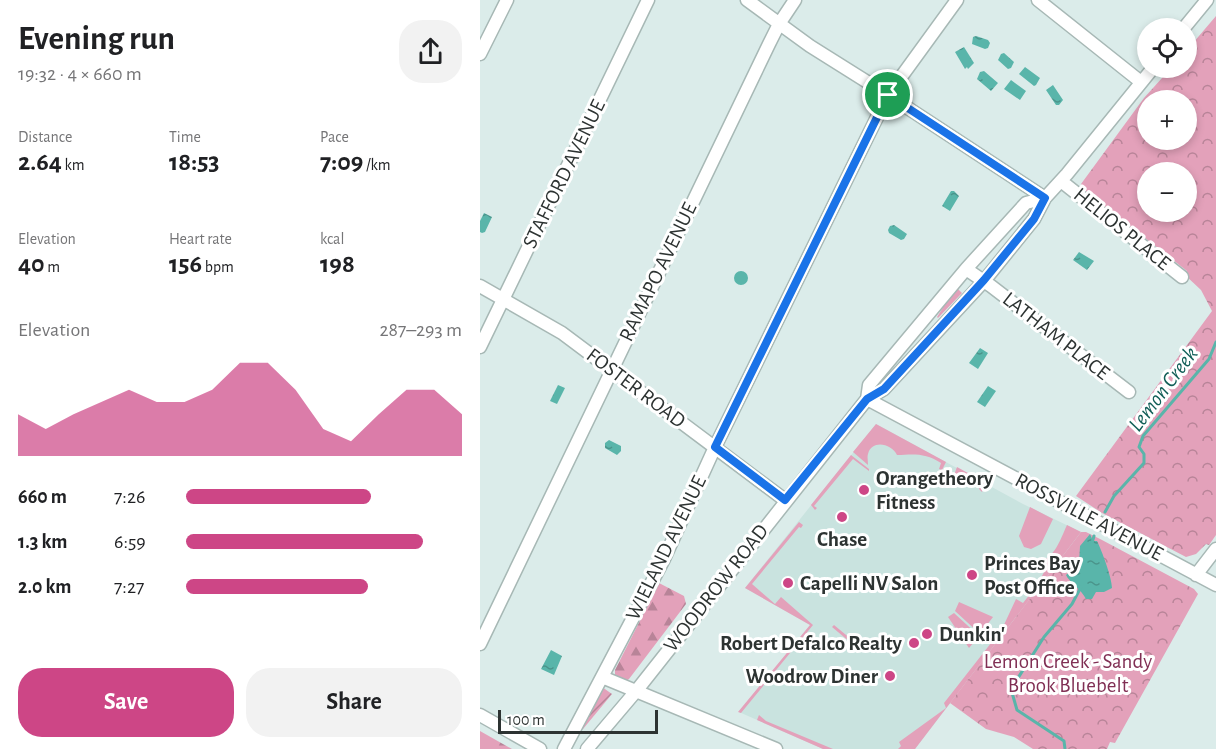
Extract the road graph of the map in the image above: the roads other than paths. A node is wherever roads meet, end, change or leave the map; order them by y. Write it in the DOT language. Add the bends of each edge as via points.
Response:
graph roads {
  1 [pos="507,0"];
  2 [pos="648,0"];
  3 [pos="747,0"];
  4 [pos="795,0"];
  5 [pos="957,0"];
  6 [pos="1038,0"];
  7 [pos="1207,0"];
  8 [pos="1192,18"];
  9 [pos="779,24"];
  10 [pos="480,54"];
  11 [pos="1144,78"];
  12 [pos="1141,82"];
  13 [pos="888,95"];
  14 [pos="1061,181"];
  15 [pos="1045,198"];
  16 [pos="966,269"];
  17 [pos="1182,277"];
  18 [pos="984,280"];
  19 [pos="480,286"];
  20 [pos="503,299"];
  21 [pos="480,347"];
  22 [pos="612,369"];
  23 [pos="1129,392"];
  24 [pos="867,399"];
  25 [pos="715,447"];
  26 [pos="785,500"];
  27 [pos="1216,549"];
  28 [pos="1196,575"];
  29 [pos="1216,585"];
  30 [pos="480,644"];
  31 [pos="602,677"];
  32 [pos="637,690"];
  33 [pos="480,715"];
  34 [pos="760,746"];
  35 [pos="540,749"];
  36 [pos="564,749"];
  37 [pos="587,749"];
  38 [pos="776,749"];
  1 -- 10 [label="street"];
  2 -- 20 [label="street, STAFFORD AVENUE"];
  3 -- 9 [label="street"];
  4 -- 9 [label="street, RAMAPO AVENUE"];
  5 -- 13 [label="street, WIELAND AVENUE"];
  6 -- 12 [label="street"];
  7 -- 8 [label="street"];
  9 -- 13 [label="street"];
  9 -- 22 [label="street, RAMAPO AVENUE"];
  11 -- 12 [label="street, WOODROW ROAD"];
  12 -- 14 [label="street, WOODROW ROAD"];
  13 -- 15 [label="street"];
  13 -- 25 [label="street, WIELAND AVENUE"];
  14 -- 15 [label="street, WOODROW ROAD"];
  14 -- 17 [label="street, HELIOS PLACE"];
  15 -- 16 [label="street, WOODROW ROAD" via="1026,203"];
  15 -- 18 [label="street, WOODROW ROAD" via="1034,219"];
  16 -- 18 [label="street, LATHAM PLACE"];
  16 -- 24 [label="street, WOODROW ROAD" via="869,385"];
  18 -- 23 [label="street, LATHAM PLACE"];
  18 -- 24 [label="street, WOODROW ROAD" via="884,389"];
  19 -- 20 [label="street, FOSTER ROAD"];
  20 -- 21 [label="street, STAFFORD AVENUE"];
  20 -- 22 [label="street, FOSTER ROAD" via="562,333"];
  22 -- 25 [label="street, FOSTER ROAD"];
  22 -- 30 [label="street, RAMAPO AVENUE"];
  24 -- 26 [label="street, WOODROW ROAD"];
  24 -- 28 [label="street, ROSSVILLE AVENUE"];
  25 -- 26 [label="street, FOSTER ROAD"];
  25 -- 31 [label="street, WIELAND AVENUE" via="664,559"];
  26 -- 32 [label="street, WOODROW ROAD"];
  27 -- 28 [label="street"];
  28 -- 29 [label="street, ROSSVILLE AVENUE"];
  31 -- 32 [label="street"];
  31 -- 36 [label="street, WIELAND AVENUE"];
  32 -- 34 [label="street"];
  32 -- 37 [label="street, WOODROW ROAD"];
  33 -- 35 [label="street"];
  34 -- 38 [label="street"];
}
